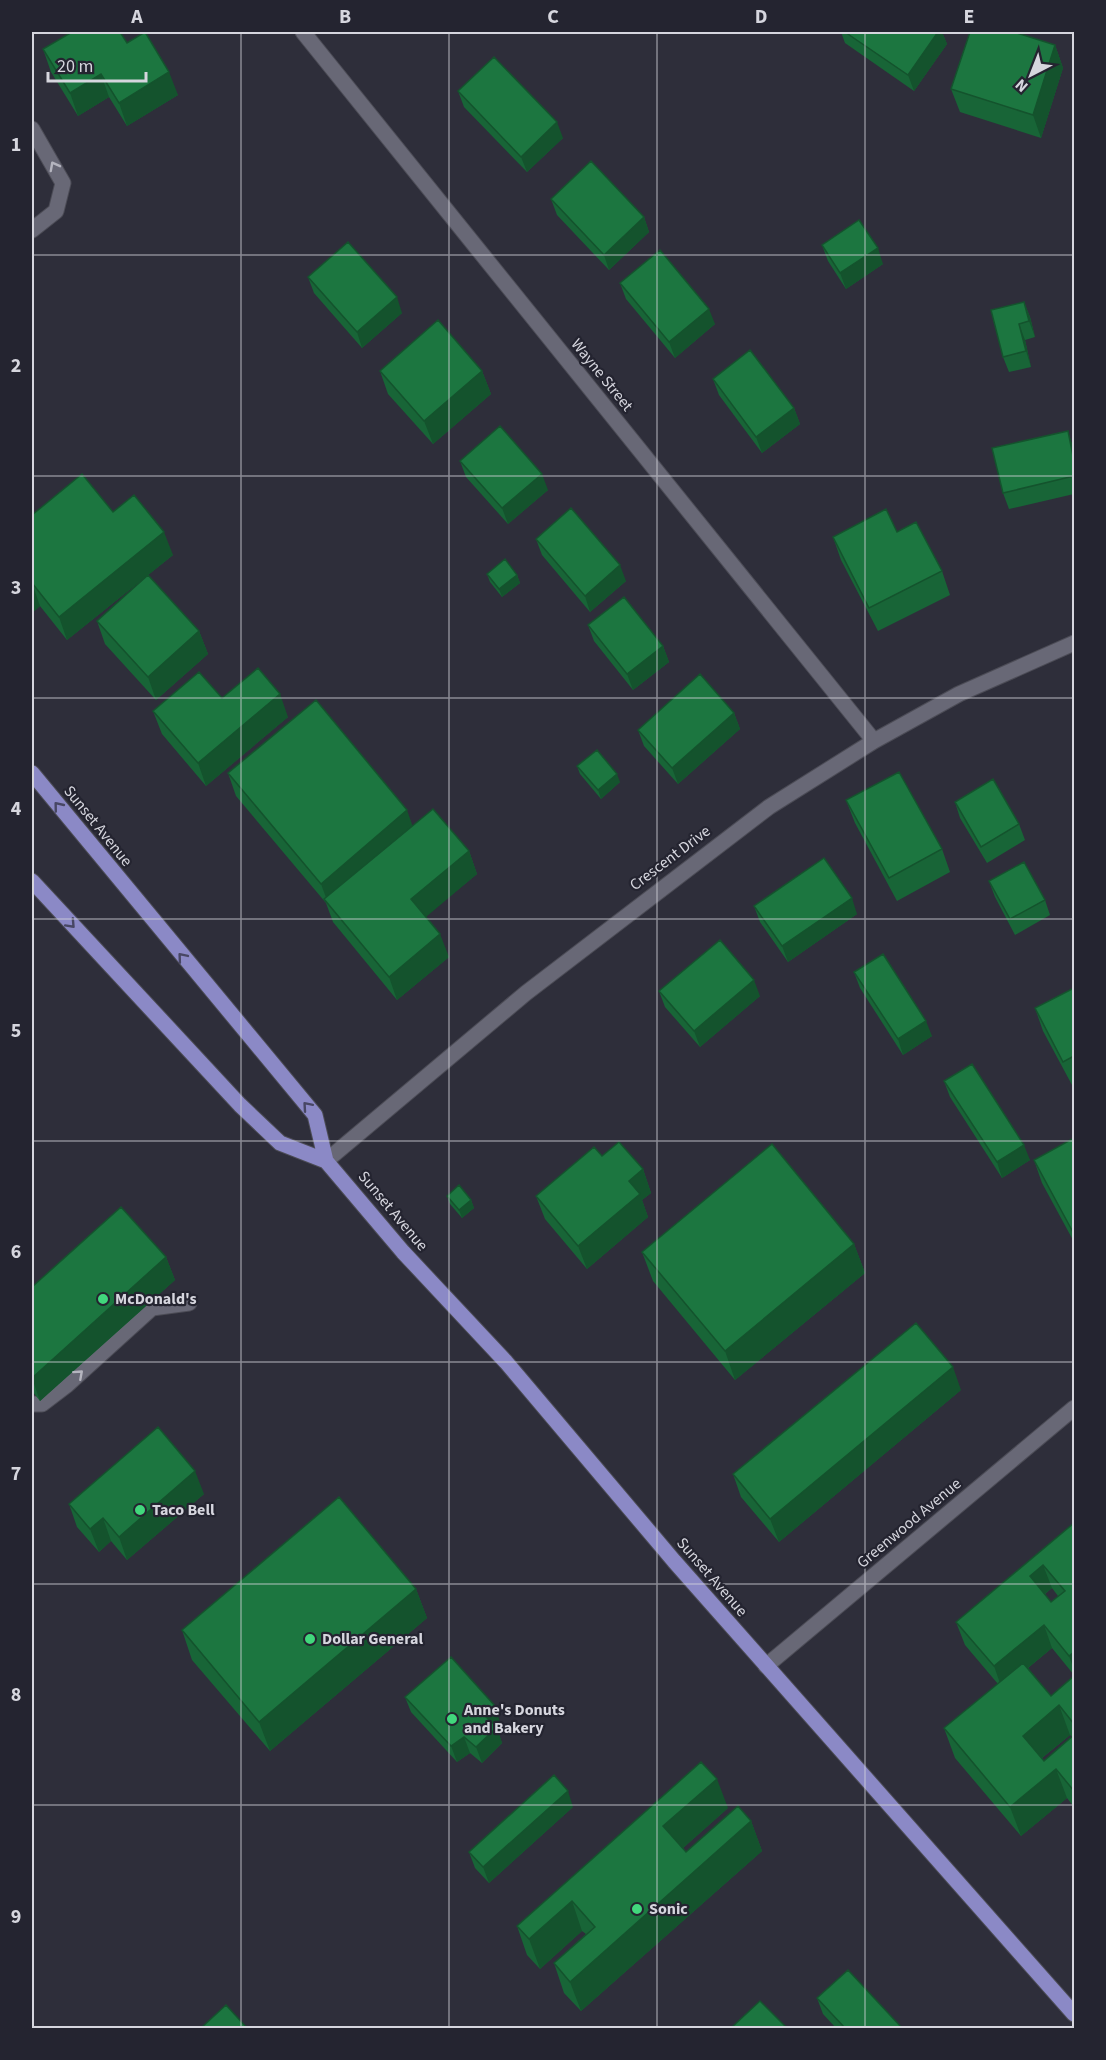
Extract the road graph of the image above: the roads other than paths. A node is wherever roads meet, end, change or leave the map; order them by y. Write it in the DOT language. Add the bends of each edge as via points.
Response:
graph roads {
  1 [pos="303,32"];
  2 [pos="32,129"];
  3 [pos="32,230"];
  4 [pos="1074,643"];
  5 [pos="874,741"];
  6 [pos="32,774"];
  7 [pos="32,881"];
  8 [pos="326,1161"];
  9 [pos="189,1303"];
  10 [pos="32,1404"];
  11 [pos="1074,1408"];
  12 [pos="766,1666"];
  13 [pos="1074,2014"];
  1 -- 5 [label="street, Wayne Street"];
  3 -- 2 [label="street, one-way" via="56,211 63,183"];
  4 -- 5 [label="street, Crescent Drive" via="959,694"];
  5 -- 8 [label="street, Crescent Drive" via="769,807 655,892 526,993"];
  8 -- 6 [label="main road, Sunset Avenue, one-way" via="315,1115"];
  7 -- 8 [label="main road, Sunset Avenue, one-way" via="240,1105 280,1143"];
  8 -- 12 [label="main road, Sunset Avenue" via="403,1252 506,1362"];
  10 -- 9 [label="street, one-way" via="42,1404 67,1385 152,1308"];
  11 -- 12 [label="street, Greenwood Avenue"];
  12 -- 13 [label="main road, Sunset Avenue"];
}
